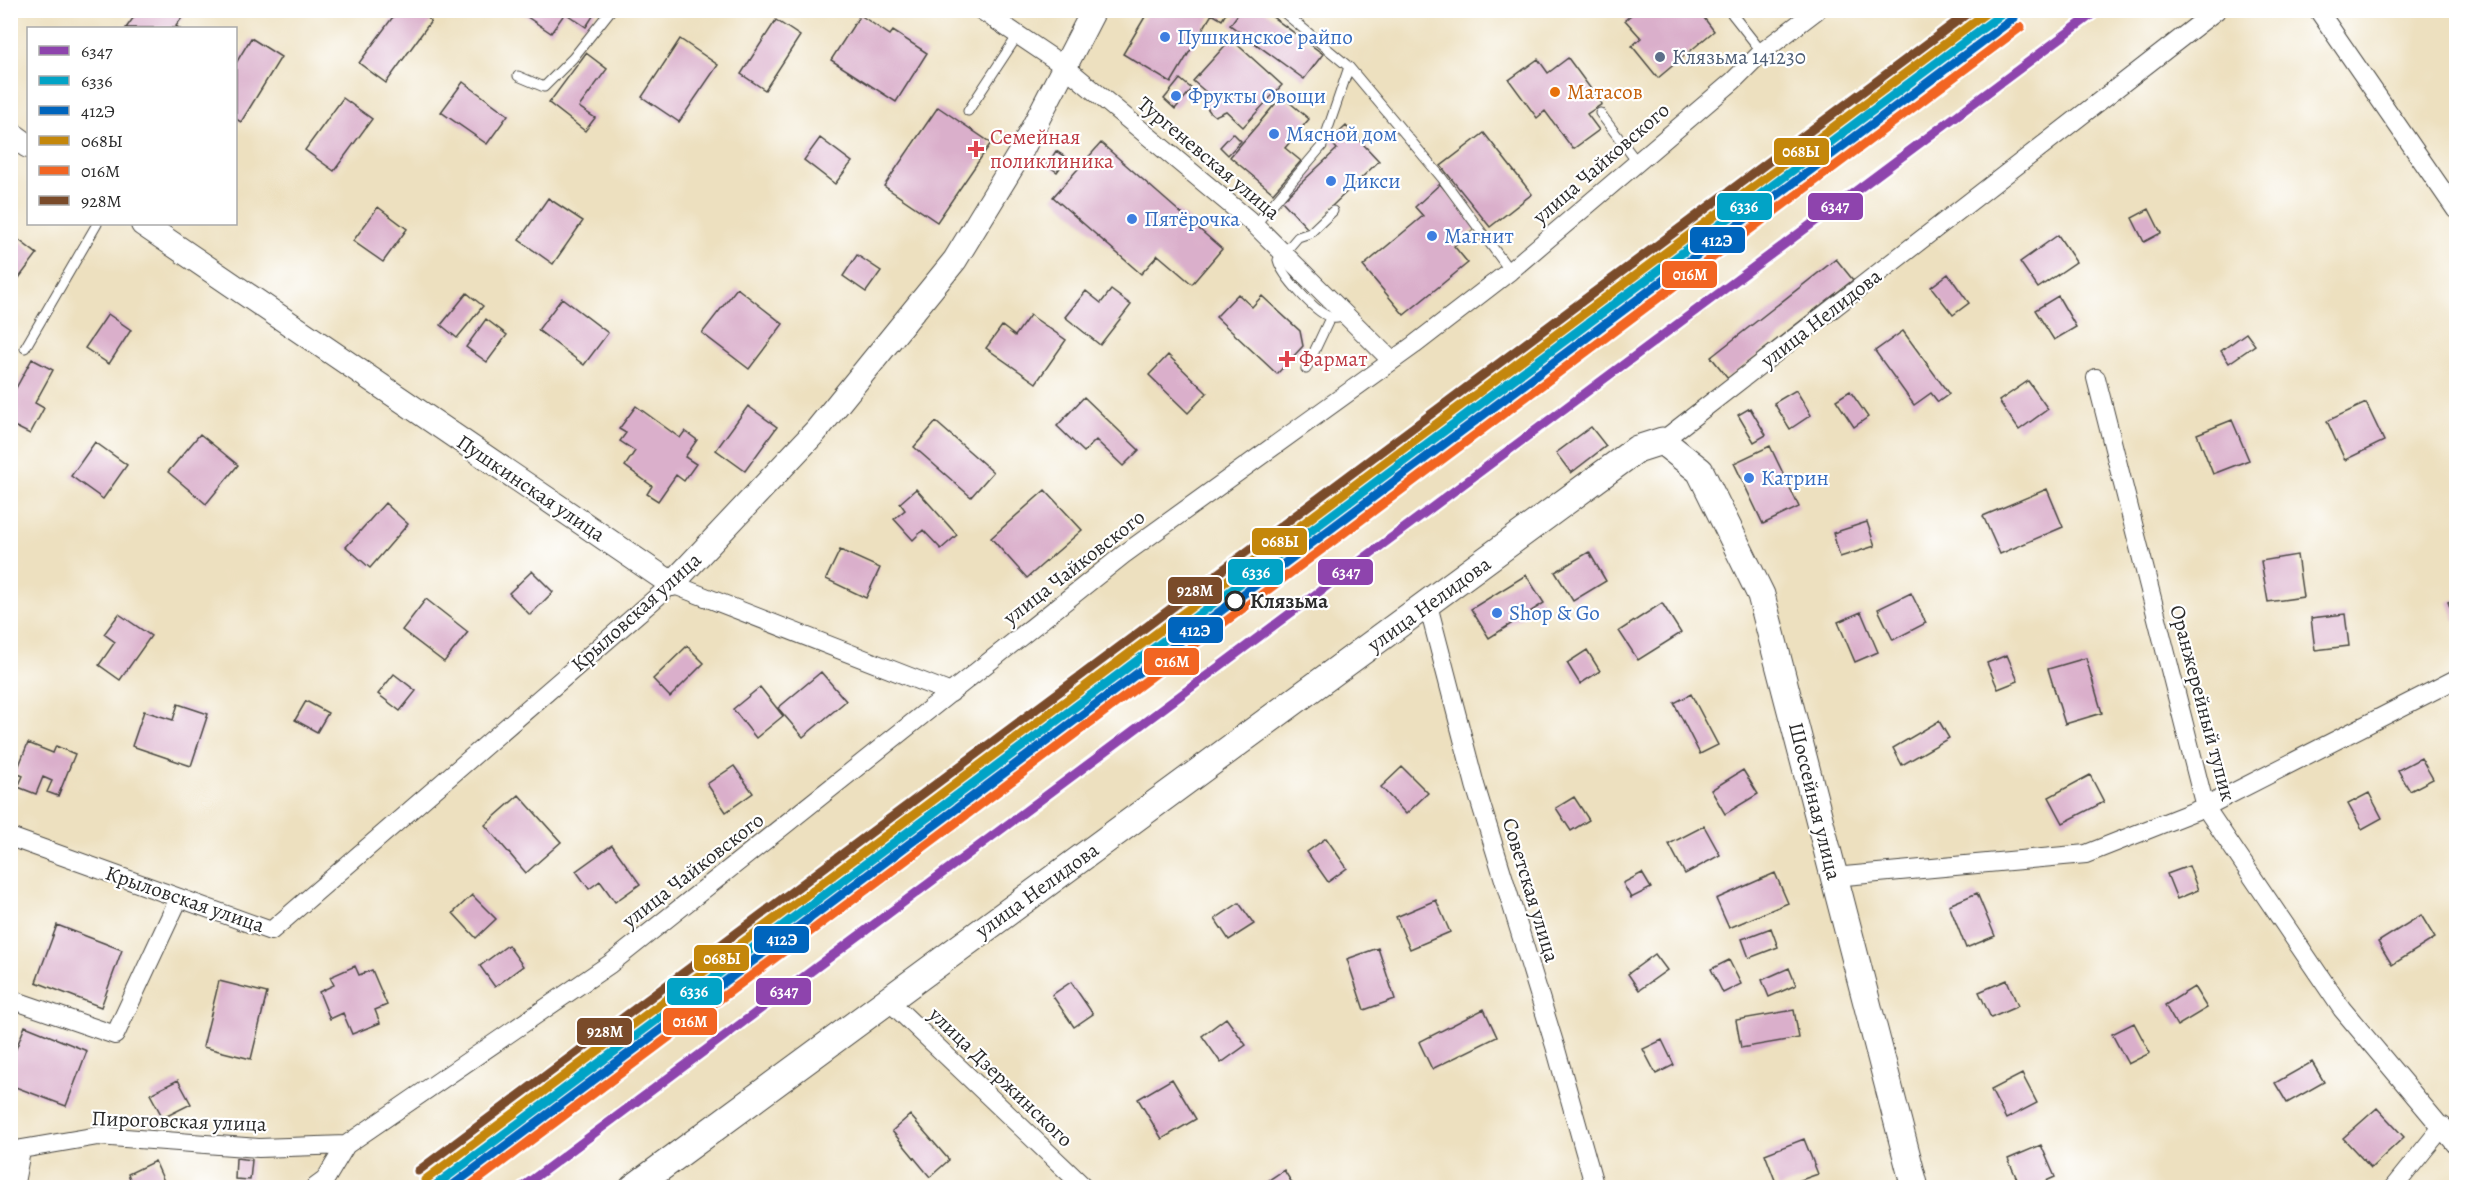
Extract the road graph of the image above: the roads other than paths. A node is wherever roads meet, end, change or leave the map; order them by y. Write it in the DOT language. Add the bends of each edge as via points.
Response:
graph roads {
  1 [pos="611,10"];
  2 [pos="981,10"];
  3 [pos="1094,10"];
  4 [pos="1281,10"];
  5 [pos="1729,10"];
  6 [pos="1817,10"];
  7 [pos="2217,10"];
  8 [pos="2318,10"];
  9 [pos="1018,35"];
  10 [pos="1762,52"];
  11 [pos="1064,66"];
  12 [pos="1349,67"];
  13 [pos="518,76"];
  14 [pos="968,111"];
  15 [pos="1600,113"];
  16 [pos="10,133"];
  17 [pos="27,145"];
  18 [pos="1637,162"];
  19 [pos="2457,210"];
  20 [pos="1333,211"];
  21 [pos="96,225"];
  22 [pos="144,225"];
  23 [pos="1255,225"];
  24 [pos="1284,251"];
  25 [pos="1510,271"];
  26 [pos="1338,316"];
  27 [pos="25,348"];
  28 [pos="1392,361"];
  29 [pos="1306,369"];
  30 [pos="2096,378"];
  31 [pos="1662,441"];
  32 [pos="672,584"];
  33 [pos="1428,605"];
  34 [pos="2457,679"];
  35 [pos="951,693"];
  36 [pos="2205,807"];
  37 [pos="10,837"];
  38 [pos="1834,877"];
  39 [pos="179,898"];
  40 [pos="10,999"];
  41 [pos="887,999"];
  42 [pos="2443,1126"];
  43 [pos="346,1145"];
  44 [pos="2457,1145"];
  45 [pos="16,1151"];
  46 [pos="1077,1185"];
  47 [pos="14,1188"];
  48 [pos="314,1188"];
  49 [pos="633,1188"];
  50 [pos="1595,1188"];
  51 [pos="1915,1188"];
  52 [pos="2392,1188"];
  1 -- 13 [label="lane" via="544,87"];
  2 -- 9 [label="street, Тургеневская улица"];
  3 -- 11 [label="street, Крыловская улица"];
  4 -- 12 [label="lane"];
  5 -- 10 [label="lane"];
  6 -- 10 [label="street, улица Чайковского"];
  7 -- 31 [label="street, улица Нелидова"];
  8 -- 19 [label="street"];
  9 -- 11 [label="street, Тургеневская улица"];
  9 -- 14 [label="lane"];
  10 -- 18 [label="street, улица Чайковского"];
  11 -- 23 [label="street, Тургеневская улица"];
  11 -- 32 [label="street, Крыловская улица" via="1019,155 955,260 816,431"];
  12 -- 23 [label="lane" via="1322,146"];
  12 -- 25 [label="lane" via="1442,178"];
  15 -- 18 [label="lane"];
  16 -- 17 [label="street"];
  18 -- 25 [label="street, улица Чайковского"];
  20 -- 24 [label="lane"];
  21 -- 27 [label="lane"];
  22 -- 32 [label="street, Пушкинская улица"];
  23 -- 24 [label="street, Тургеневская улица"];
  24 -- 26 [label="street, Тургеневская улица"];
  25 -- 28 [label="street, улица Чайковского"];
  26 -- 28 [label="street, Тургеневская улица"];
  26 -- 29 [label="lane"];
  28 -- 35 [label="street, улица Чайковского" via="1123,555"];
  30 -- 36 [label="street, Оранжерейный тупик"];
  31 -- 33 [label="main road, улица Нелидова" via="1637,449"];
  31 -- 38 [label="main road, Шоссейная улица" via="1700,471 1761,595"];
  32 -- 35 [label="street, Пушкинская улица"];
  32 -- 39 [label="street, Крыловская улица" via="271,931"];
  33 -- 41 [label="main road, улица Нелидова"];
  33 -- 50 [label="street, Советская улица" via="1475,785"];
  34 -- 36 [label="street"];
  35 -- 43 [label="street, улица Чайковского" via="610,964"];
  36 -- 38 [label="street" via="2085,854"];
  36 -- 42 [label="street, Оранжерейный тупик" via="2342,1009"];
  37 -- 39 [label="street, Крыловская улица"];
  38 -- 51 [label="main road, Шоссейная улица"];
  39 -- 40 [label="street" via="115,1035"];
  41 -- 46 [label="street, улица Дзержинского"];
  41 -- 49 [label="main road, улица Нелидова"];
  42 -- 44 [label="street, Оранжерейный тупик"];
  42 -- 52 [label="street"];
  43 -- 45 [label="street, Пироговская улица" via="259,1148 98,1136"];
  43 -- 48 [label="street" via="325,1180"];
  45 -- 47 [label="street"];
}
